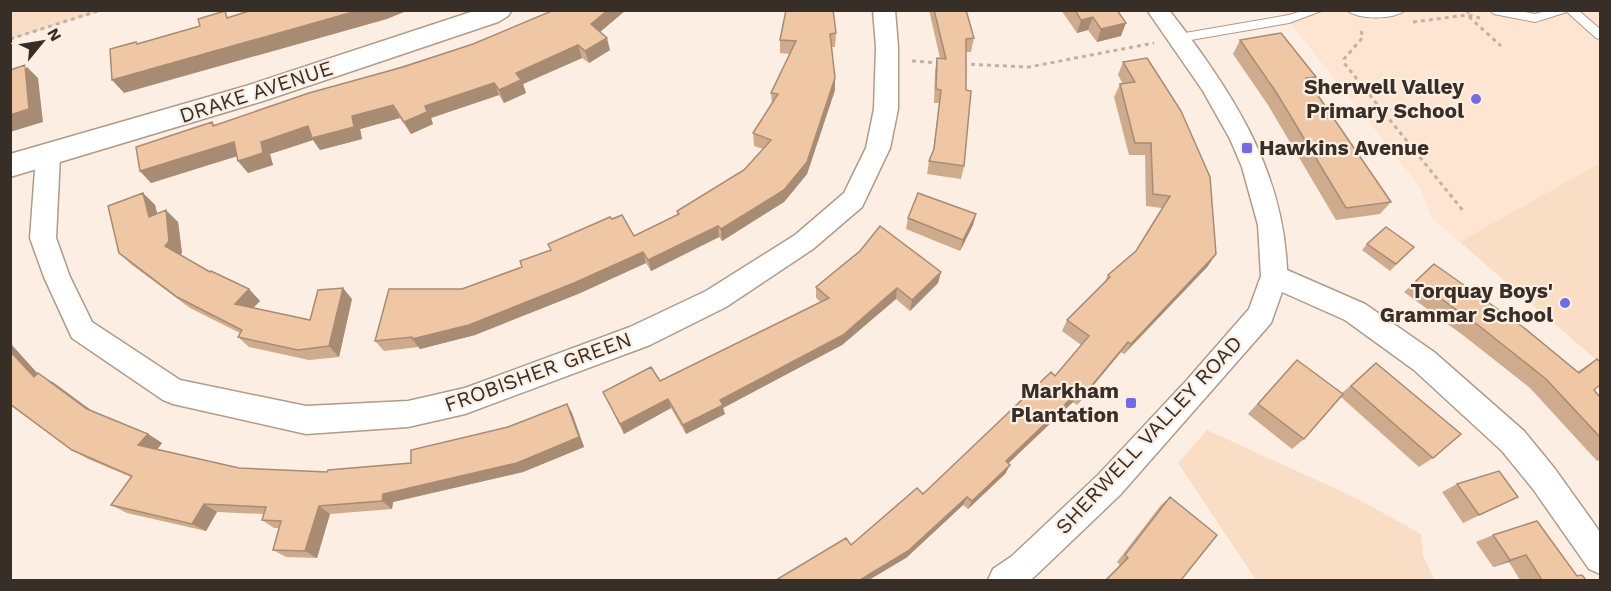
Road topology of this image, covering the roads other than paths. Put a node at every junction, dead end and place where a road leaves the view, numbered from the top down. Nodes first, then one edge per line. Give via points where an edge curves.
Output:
1 (499, 10) edge
2 (884, 10) edge
3 (1157, 10) edge
4 (1319, 10) edge
5 (1351, 10) edge
6 (1401, 10) edge
7 (1563, 10) edge
8 (1571, 10) edge
9 (1492, 16) edge
10 (1600, 35) edge
11 (1179, 38) junction
12 (48, 156) junction
13 (10, 166) edge
14 (1274, 276) junction
15 (1600, 558) edge
16 (1004, 580) edge

1 - 12 street, DRAKE AVENUE via 264,90
2 - 12 street, FROBISHER GREEN via 886,109 879,148 853,200 804,242 716,299 640,336 465,401 408,414 306,420 173,391 82,330 43,238
3 - 11 street
4 - 11 lane
5 - 6 lane
7 - 9 lane via 1535,18
8 - 10 lane
11 - 14 street via 1247,148 1272,226
12 - 13 street, DRAKE AVENUE
14 - 15 street via 1355,312 1424,361 1513,441
14 - 16 street, SHERWELL VALLEY ROAD via 1261,315 1196,390 1109,484 1023,567

